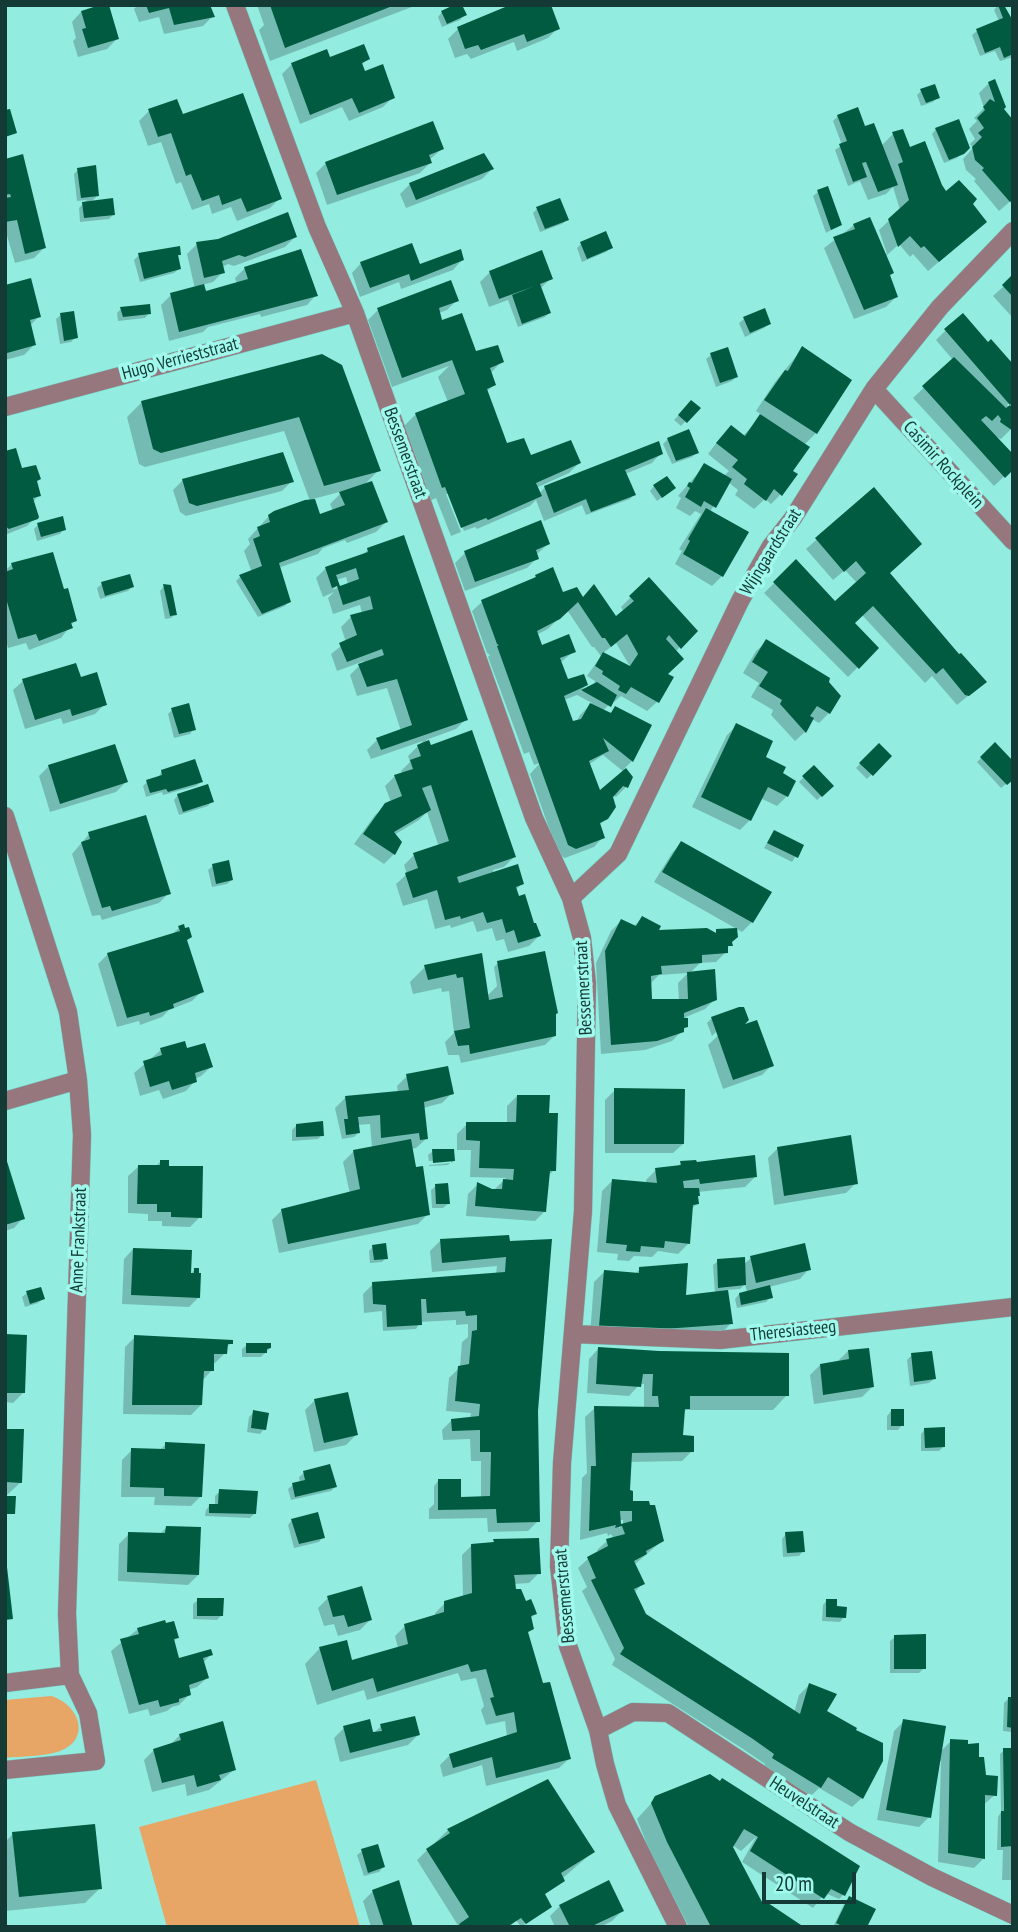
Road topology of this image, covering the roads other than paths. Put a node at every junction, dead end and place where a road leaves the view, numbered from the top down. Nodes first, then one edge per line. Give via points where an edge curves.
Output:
1 (235, 5) edge
2 (1013, 231) edge
3 (355, 313) junction
4 (874, 389) junction
5 (5, 407) edge
6 (1013, 541) edge
7 (5, 816) edge
8 (571, 898) junction
9 (78, 1080) junction
10 (5, 1101) edge
11 (1013, 1307) edge
12 (573, 1334) junction
13 (70, 1675) junction
14 (5, 1683) edge
15 (598, 1730) junction
16 (5, 1770) edge
17 (1013, 1915) edge
18 (678, 1927) edge

1 - 3 street, Bessemerstraat via 317,228
2 - 4 street, Wijngaardstraat via 940,307
3 - 5 street, Hugo Verrieststraat
3 - 8 street, Bessemerstraat via 534,818
4 - 6 street, Casimir Rockplein
4 - 8 street, Wijngaardstraat via 740,601 618,854
7 - 9 street, Anne Frankstraat via 68,1012
8 - 12 street, Bessemerstraat via 587,983 583,1211
9 - 10 street
9 - 13 street, Anne Frankstraat via 82,1135 67,1614
11 - 12 street, Theresiasteeg via 720,1340
12 - 15 street, Bessemerstraat via 559,1566 568,1646
13 - 14 street
13 - 16 street via 88,1713 96,1761
15 - 17 street, Heuvelstraat via 633,1712 668,1713 849,1832
15 - 18 street, Bessemerstraat via 617,1805

